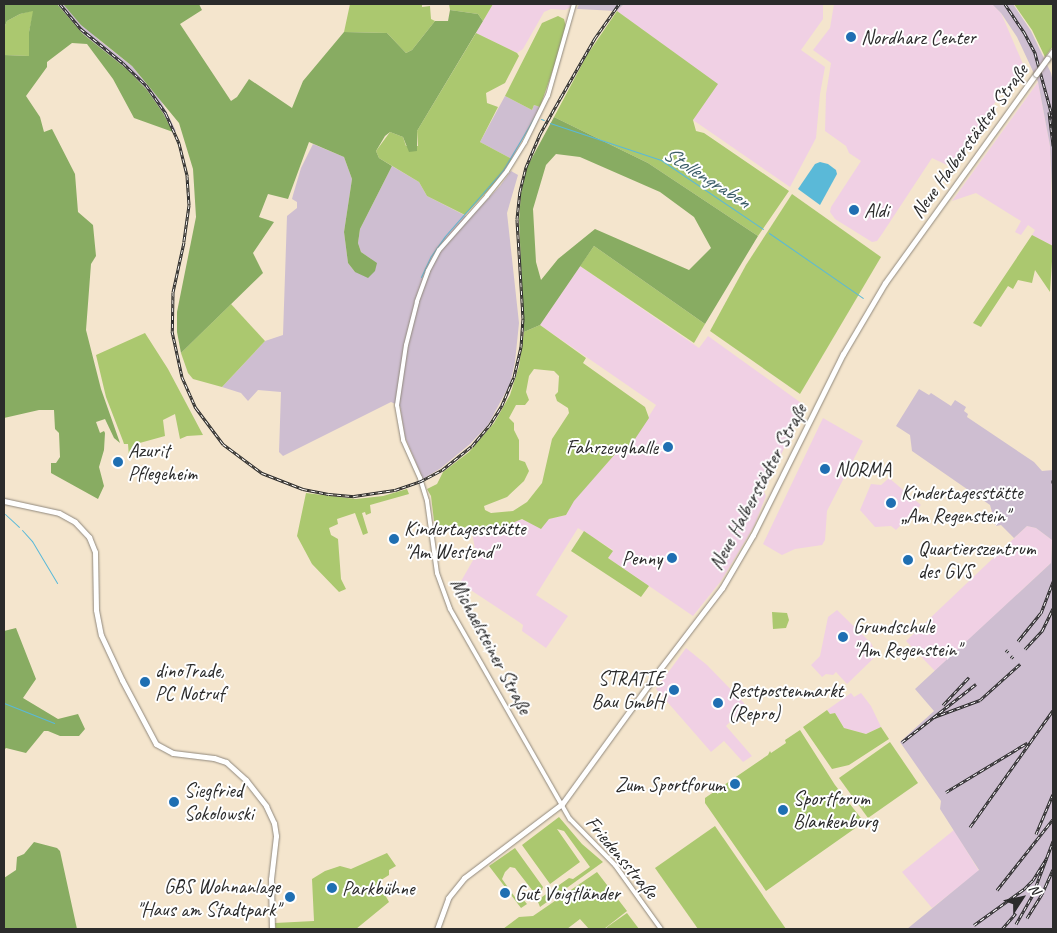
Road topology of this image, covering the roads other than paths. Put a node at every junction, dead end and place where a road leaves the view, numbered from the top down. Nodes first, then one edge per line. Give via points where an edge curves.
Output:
1 (574, 4) edge
2 (1053, 51) edge
3 (4, 501) edge
4 (562, 804) junction
5 (272, 929) edge
6 (437, 929) edge
7 (661, 929) edge

1 - 4 street, Michaelsteiner Straße via 548,95 525,142 507,171 439,250 428,271 406,345 397,398 403,440 427,501 437,573 444,596
2 - 4 main road, Neue Halberstädter Straße, bridge via 898,264 862,322 731,574
3 - 5 main road via 59,513 75,522 90,537 95,552 96,610 101,636 158,745 173,752 214,758 229,764 258,794 273,819 276,840
4 - 6 main road, Neue Halberstädter Straße via 464,878 448,898
4 - 7 street, Friedensstraße via 582,832 615,865

